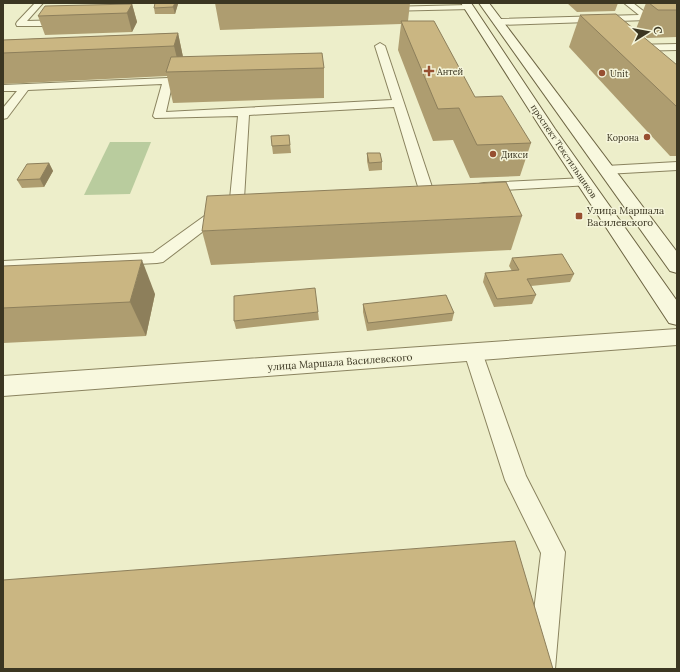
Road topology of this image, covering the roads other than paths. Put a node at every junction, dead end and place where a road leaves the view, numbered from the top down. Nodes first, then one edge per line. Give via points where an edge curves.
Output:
1 (39, 3) edge
2 (484, 3) edge
3 (628, 3) edge
4 (467, 5) edge
5 (377, 9) dead end
6 (595, 19) junction
7 (73, 22) edge
8 (498, 22) junction
9 (605, 29) edge
10 (380, 46) dead end
11 (677, 47) edge
12 (638, 58) edge
13 (3, 88) edge
14 (24, 88) junction
15 (398, 103) junction
16 (244, 112) junction
17 (3, 116) edge
18 (677, 166) edge
19 (606, 170) junction
20 (585, 182) junction
21 (472, 188) edge
22 (426, 190) junction
23 (441, 190) edge
24 (410, 191) edge
25 (237, 199) junction
26 (252, 199) edge
27 (3, 266) edge
28 (677, 266) edge
29 (677, 317) edge
30 (677, 337) edge
31 (473, 352) junction
32 (3, 386) edge
33 (541, 669) edge

1 - 7 lane via 20,24
2 - 8 main road
3 - 6 lane via 650,17
4 - 5 lane
4 - 20 main road, проспект Текстильщиков
6 - 8 lane
6 - 9 lane
8 - 19 main road
10 - 15 lane
11 - 12 lane via 624,46
13 - 14 lane
14 - 16 lane via 168,82 159,116
14 - 17 lane
15 - 16 lane
15 - 22 lane
16 - 25 lane
18 - 19 lane
19 - 28 main road
20 - 21 lane
20 - 29 main road, проспект Текстильщиков
22 - 23 lane
22 - 24 lane
25 - 26 lane
25 - 27 lane via 157,258
30 - 31 main road, улица Маршала Василевского
31 - 32 main road, улица Маршала Василевского
31 - 33 lane via 516,480 553,552

